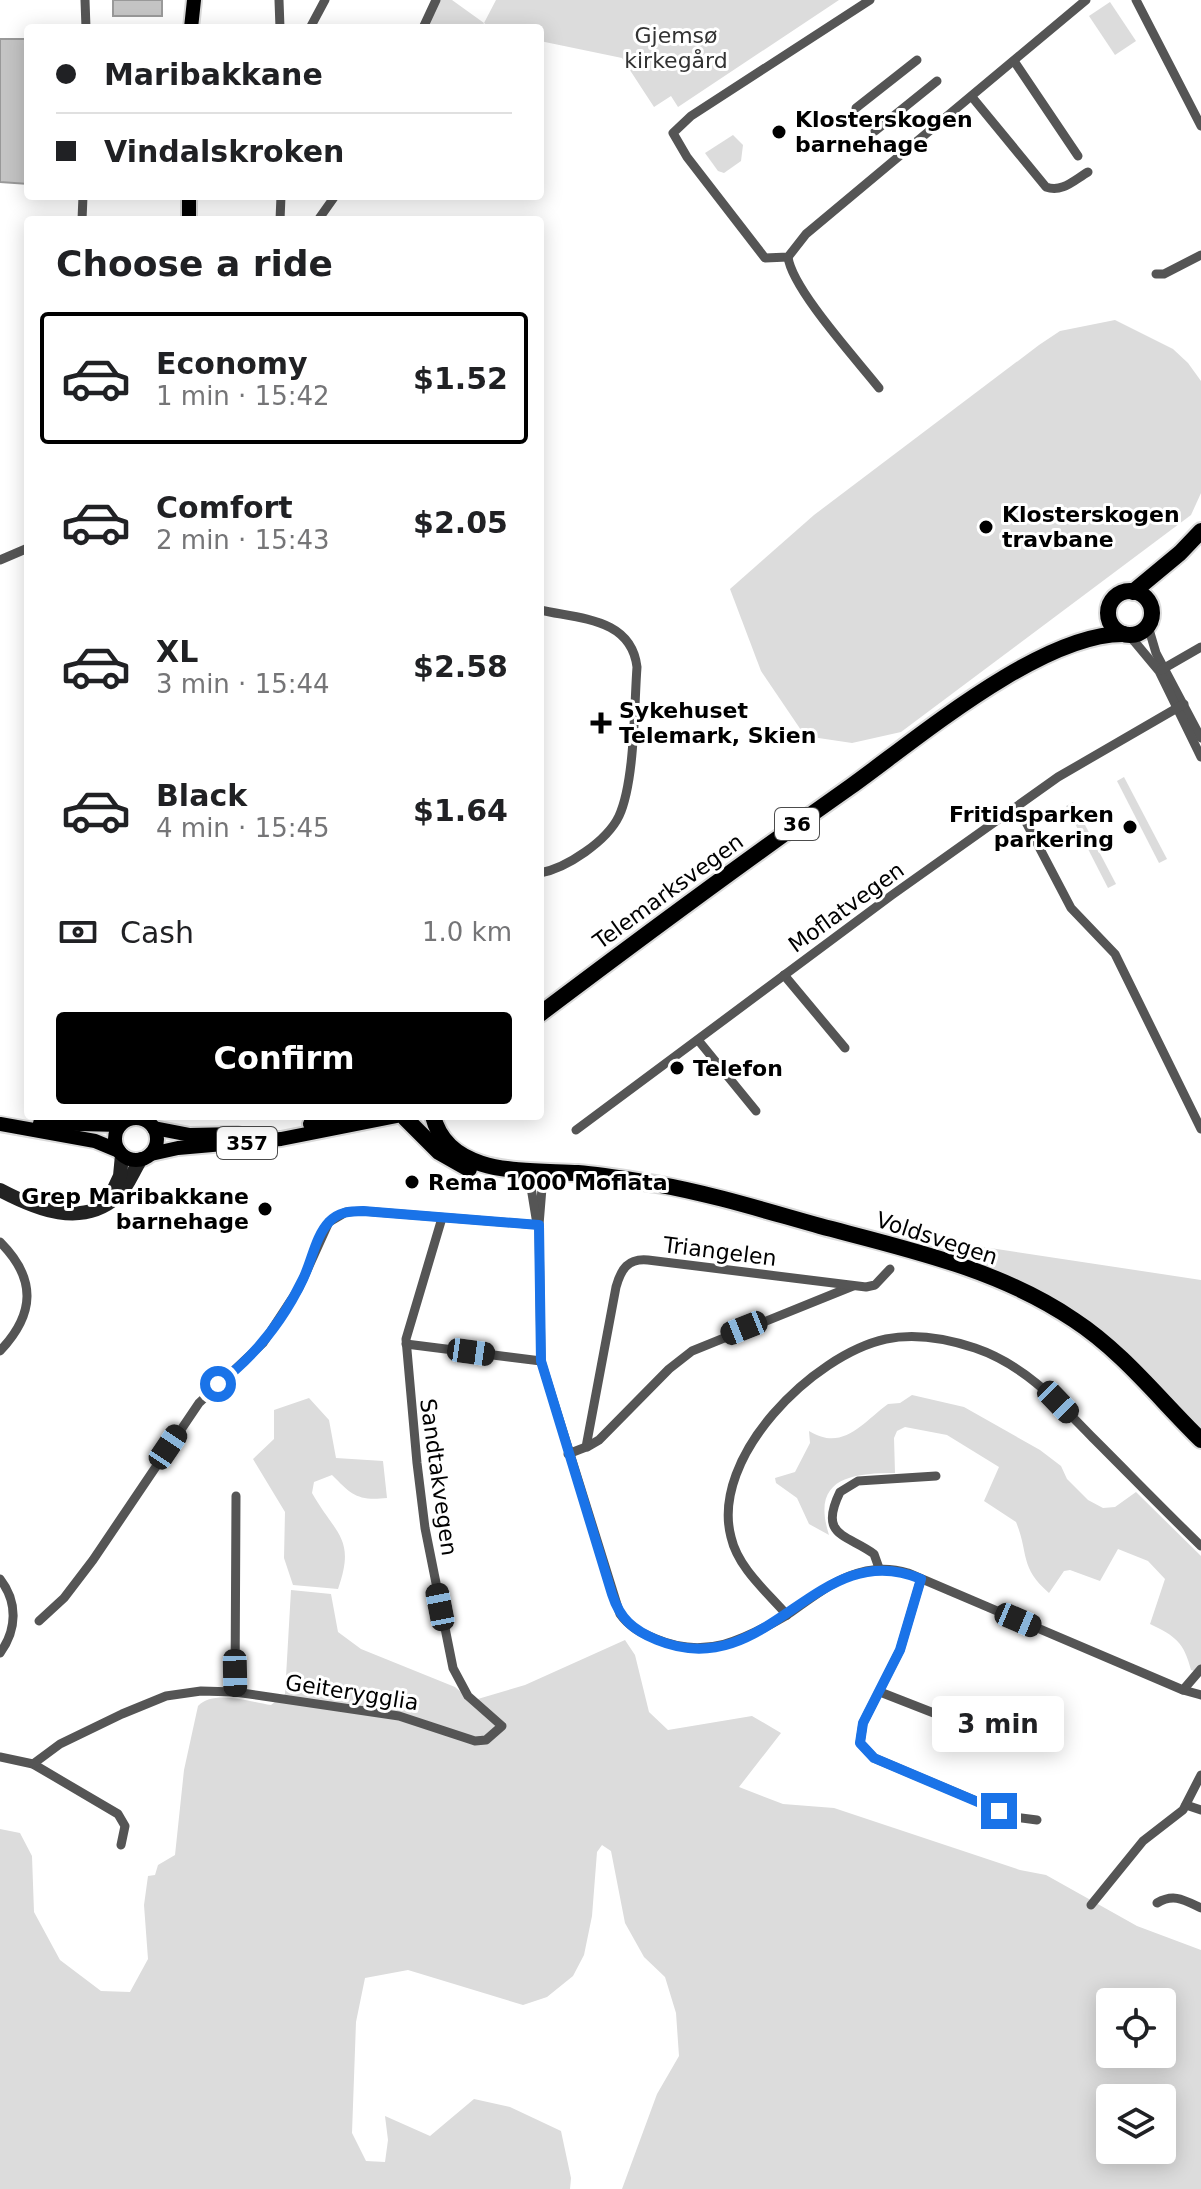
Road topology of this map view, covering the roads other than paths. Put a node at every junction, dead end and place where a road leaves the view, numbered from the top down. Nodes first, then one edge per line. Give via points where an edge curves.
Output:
1 (85, 0) edge
2 (187, 0) edge
3 (194, 0) edge
4 (279, 0) edge
5 (325, 0) edge
6 (436, 0) edge
7 (870, 0) edge
8 (1086, 0) edge
9 (1136, 0) edge
10 (86, 24) edge
11 (190, 24) edge
12 (191, 24) edge
13 (280, 24) edge
14 (312, 24) edge
15 (425, 24) edge
16 (917, 60) dead end
17 (1014, 61) junction
18 (937, 81) dead end
19 (972, 97) junction
20 (856, 108) dead end
21 (1201, 126) edge
22 (875, 131) dead end
23 (1078, 156) dead end
24 (1088, 172) dead end
25 (1201, 255) edge
26 (788, 257) junction
27 (1156, 274) dead end
28 (879, 388) dead end
29 (1201, 531) edge
30 (24, 550) edge
31 (1180, 553) junction
32 (0, 560) edge
33 (1133, 592) junction
34 (1151, 607) junction
35 (544, 611) edge
36 (1109, 613) junction
37 (1148, 626) junction
38 (1126, 634) junction
39 (1063, 647) junction
40 (1201, 647) edge
41 (1162, 669) junction
42 (1180, 706) junction
43 (1201, 738) edge
44 (1201, 757) edge
45 (1018, 807) junction
46 (544, 871) edge
47 (784, 975) junction
48 (544, 1011) edge
49 (698, 1040) junction
50 (845, 1048) dead end
51 (756, 1111) dead end
52 (125, 1120) edge
53 (324, 1120) edge
54 (385, 1120) edge
55 (404, 1120) edge
56 (434, 1120) edge
57 (0, 1123) edge
58 (151, 1123) edge
59 (1201, 1129) edge
60 (576, 1130) dead end
61 (120, 1153) junction
62 (146, 1156) junction
63 (535, 1178) junction
64 (0, 1190) edge
65 (98, 1207) junction
66 (442, 1218) junction
67 (539, 1225) junction
68 (0, 1242) edge
69 (890, 1269) dead end
70 (853, 1286) junction
71 (406, 1344) junction
72 (0, 1351) edge
73 (541, 1361) junction
74 (1201, 1440) edge
75 (586, 1447) junction
76 (568, 1454) junction
77 (936, 1476) dead end
78 (236, 1496) dead end
79 (1201, 1546) edge
80 (879, 1568) junction
81 (0, 1579) edge
82 (921, 1579) junction
83 (787, 1615) junction
84 (39, 1621) dead end
85 (0, 1653) edge
86 (1201, 1669) edge
87 (1183, 1690) junction
88 (235, 1692) junction
89 (880, 1692) junction
90 (1201, 1695) edge
91 (502, 1726) joint
92 (967, 1726) dead end
93 (0, 1757) edge
94 (33, 1764) junction
95 (1201, 1775) edge
96 (1186, 1805) junction
97 (1201, 1810) edge
98 (1037, 1820) dead end
99 (121, 1845) dead end
100 (1157, 1903) dead end
101 (1091, 1905) dead end
102 (1201, 1908) edge

1 - 10 street
2 - 11 main road
3 - 12 main road
4 - 13 street
5 - 14 street
6 - 15 street
7 - 26 street via 691,116 673,133 760,254 767,259
8 - 17 street
9 - 21 street
16 - 20 street
17 - 19 street
17 - 23 street
18 - 22 street
19 - 24 street via 1046,187 1063,188
19 - 26 street via 806,234
25 - 27 street
26 - 28 street via 807,295
29 - 31 highway, Telemarksvegen / 36
30 - 32 street
31 - 33 highway, Telemarksvegen / 36
31 - 34 highway, Telemarksvegen / 36
33 - 34 highway
33 - 36 highway, Telemarksvegen / 36 via 1118,595
34 - 37 highway, Telemarksvegen / 36
35 - 46 street via 624,634 635,650 637,667 627,787 618,818 574,858
36 - 38 highway via 1111,624
36 - 39 highway, Telemarksvegen / 36
37 - 38 highway, Telemarksvegen / 36
37 - 41 street
38 - 39 highway, Telemarksvegen / 36
38 - 41 street
39 - 48 highway, Telemarksvegen / 36 via 928,731
40 - 41 street
41 - 42 street
42 - 43 street
42 - 44 street
42 - 45 street, Moflatvegen via 1058,777
45 - 47 street, Moflatvegen
45 - 59 street via 1071,908 1115,954
47 - 49 street, Moflatvegen
47 - 50 street
49 - 51 street
49 - 60 street, Moflatvegen
52 - 57 main road, 357
52 - 61 main road via 115,1138
53 - 58 main road, 357 via 256,1133 190,1135
54 - 62 main road, 357
55 - 63 highway, Voldsvegen via 455,1163 488,1175
56 - 63 highway, Voldsvegen via 439,1134 469,1159
57 - 61 main road, 357 via 95,1141
58 - 62 main road via 156,1143
61 - 62 main road, 357
61 - 65 street via 116,1187
62 - 65 street via 122,1191
63 - 67 street via 532,1207
63 - 74 highway, Voldsvegen via 595,1175 689,1191 950,1263 1018,1289 1101,1340
64 - 65 street via 59,1213
66 - 67 street
66 - 71 street, Sandtakvegen
66 - 84 street via 354,1211 329,1222 299,1288 263,1343 199,1403 93,1560
67 - 73 street
68 - 72 street via 21,1267 28,1294 23,1320
69 - 70 street, Triangelen via 875,1285
70 - 75 street, Triangelen via 703,1345 669,1369 610,1430
70 - 75 street, Triangelen via 641,1259 630,1263 616,1287
71 - 73 street
71 - 91 street, Sandtakvegen via 425,1528 449,1655 468,1696
73 - 76 street
75 - 76 street, Triangelen
76 - 83 street via 616,1606 636,1630 674,1646 719,1648
77 - 80 street via 858,1481 840,1492 833,1518 836,1531 874,1554
78 - 88 street
79 - 83 street via 1021,1370 958,1343 889,1338 839,1358 799,1387 768,1421 736,1477 728,1523 734,1549
80 - 82 street
80 - 83 street via 837,1581
81 - 85 street via 14,1618
82 - 87 street
82 - 89 street via 900,1650
86 - 87 street
87 - 90 street
88 - 91 street, Geiterygglia via 410,1718 475,1741 486,1740
88 - 94 street, Geiterygglia via 166,1696 60,1744
89 - 92 street
89 - 98 street via 859,1733 869,1755 999,1811
93 - 94 street
94 - 99 street via 121,1817
95 - 96 street
96 - 97 street
96 - 101 street via 1143,1841
100 - 102 street via 1171,1896

